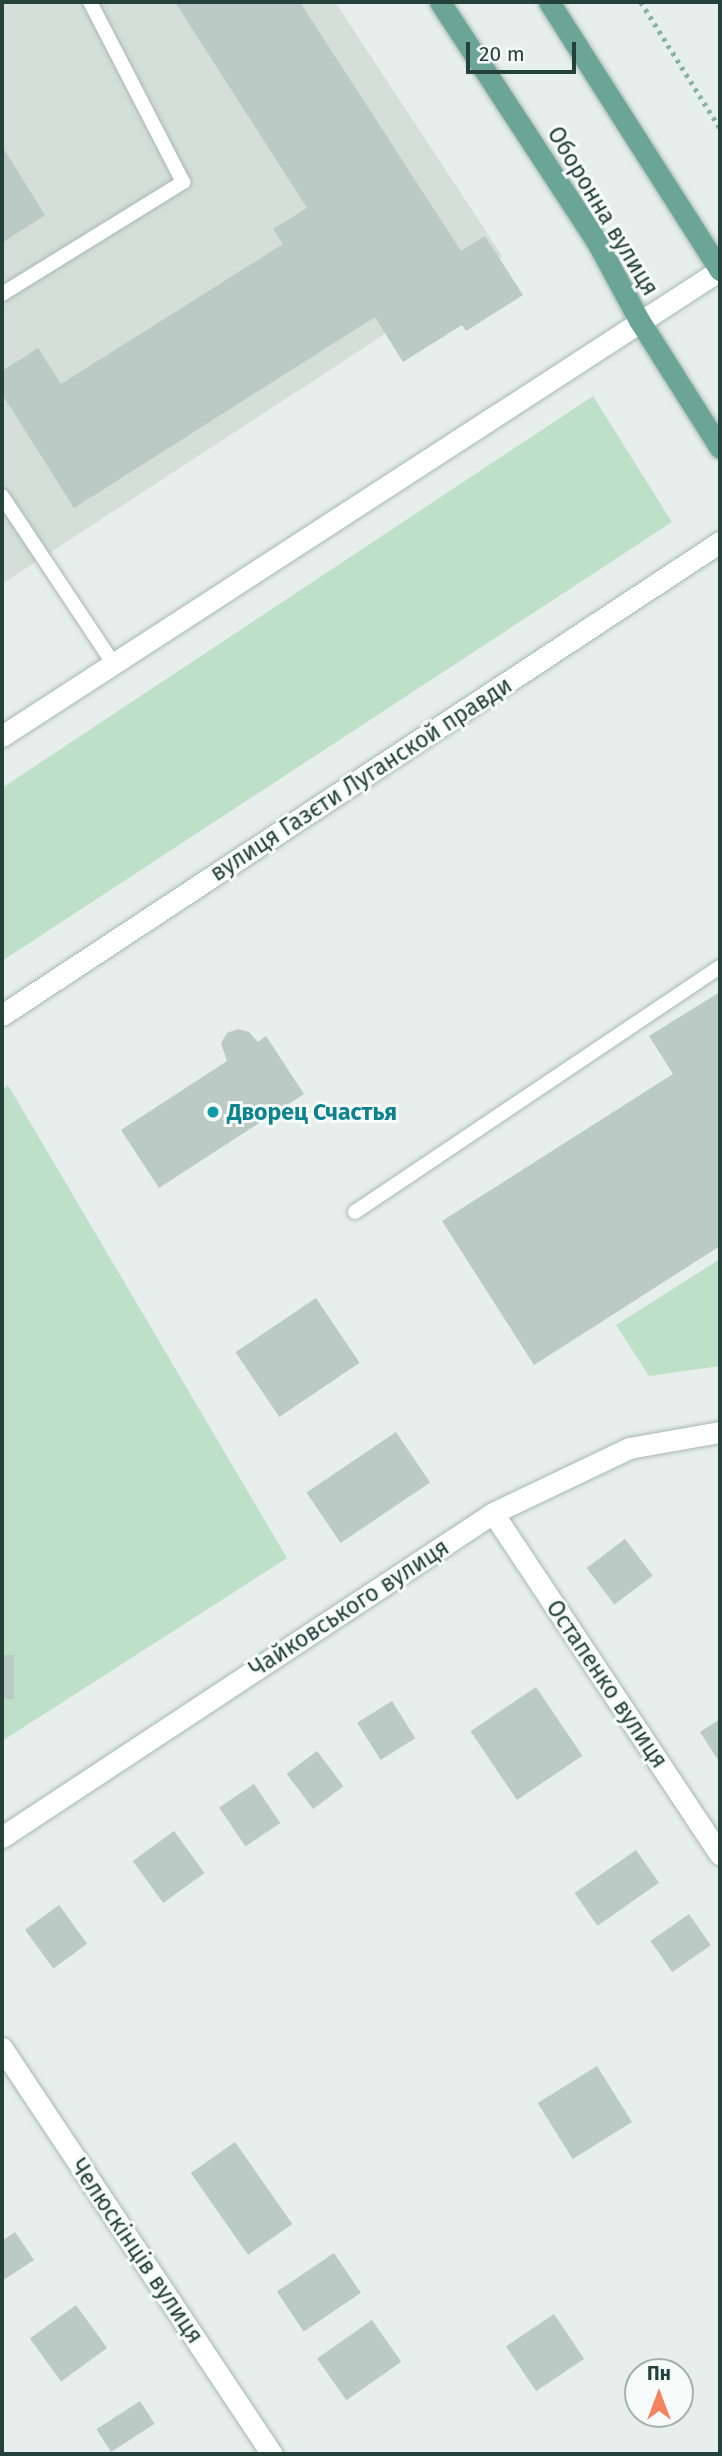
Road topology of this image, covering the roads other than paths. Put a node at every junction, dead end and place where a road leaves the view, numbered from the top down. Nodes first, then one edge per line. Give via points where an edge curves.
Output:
1 (90, 2) edge
2 (440, 2) edge
3 (549, 2) edge
4 (720, 270) edge
5 (2, 294) edge
6 (639, 320) junction
7 (720, 448) edge
8 (2, 496) edge
9 (720, 542) edge
10 (113, 663) junction
11 (2, 736) edge
12 (720, 967) edge
13 (2, 1015) edge
14 (355, 1212) dead end
15 (720, 1433) edge
16 (493, 1513) junction
17 (2, 1837) edge
18 (720, 1855) edge
19 (2, 2048) edge
20 (272, 2454) edge

1 - 5 lane via 183,182
2 - 6 main road, Оборонна вулиця via 597,242
3 - 4 main road
4 - 6 street
6 - 7 main road, Оборонна вулиця
6 - 10 street
8 - 10 lane
9 - 13 street, вулиця Газєти Луганской правди
10 - 11 street
12 - 14 lane
15 - 16 street, Чайковського вулиця via 629,1448
16 - 17 street, Чайковського вулиця
16 - 18 street, Остапенко вулиця
19 - 20 street, Челюскінців вулиця

